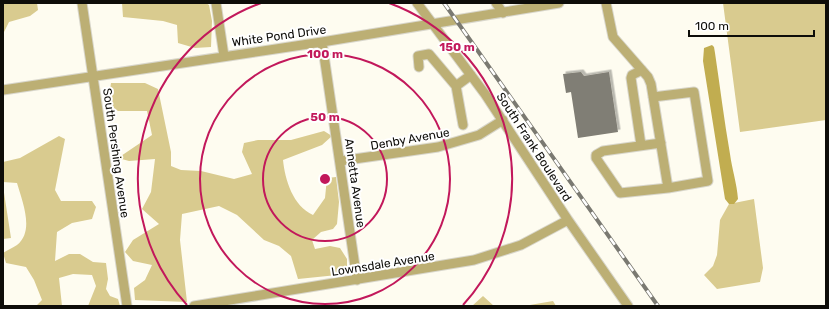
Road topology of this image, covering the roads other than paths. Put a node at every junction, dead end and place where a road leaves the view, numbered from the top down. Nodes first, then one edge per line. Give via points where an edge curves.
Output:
1 (82, 3) edge
2 (216, 3) edge
3 (417, 3) edge
4 (496, 3) edge
5 (559, 3) edge
6 (606, 3) edge
7 (503, 12) junction
8 (432, 24) junction
9 (322, 42) junction
10 (224, 56) junction
11 (419, 67) dead end
12 (642, 70) junction
13 (471, 75) junction
14 (93, 77) junction
15 (456, 86) junction
16 (3, 90) edge
17 (653, 97) junction
18 (503, 120) junction
19 (463, 125) dead end
20 (661, 143) junction
21 (641, 146) junction
22 (340, 161) junction
23 (668, 188) junction
24 (568, 220) junction
25 (357, 280) junction
26 (127, 306) edge
27 (194, 306) edge
28 (628, 306) edge

1 - 14 street, South Pershing Avenue
2 - 10 street
3 - 8 street, South Frank Boulevard
4 - 7 street
5 - 7 street, White Pond Drive
6 - 12 street via 613,37
7 - 8 street, White Pond Drive
8 - 9 street, White Pond Drive
8 - 13 street, South Frank Boulevard
9 - 10 street, White Pond Drive
9 - 22 street, Annetta Avenue
10 - 14 street, White Pond Drive
11 - 15 street via 418,56 429,54
12 - 17 street via 648,77
12 - 21 street via 631,78
13 - 15 street
13 - 18 street, South Frank Boulevard
14 - 16 street, White Pond Drive
14 - 26 street, South Pershing Avenue
15 - 19 street
17 - 20 street
17 - 23 street via 694,92 708,181
18 - 22 street, Denby Avenue via 479,135 438,148
18 - 24 street, South Frank Boulevard
20 - 21 street
20 - 23 street
21 - 23 street via 603,151 596,155 596,158 620,193
22 - 25 street, Annetta Avenue
24 - 25 street, Lownsdale Avenue via 521,245 499,253 433,268
24 - 28 street, South Frank Boulevard
25 - 27 street, Lownsdale Avenue

